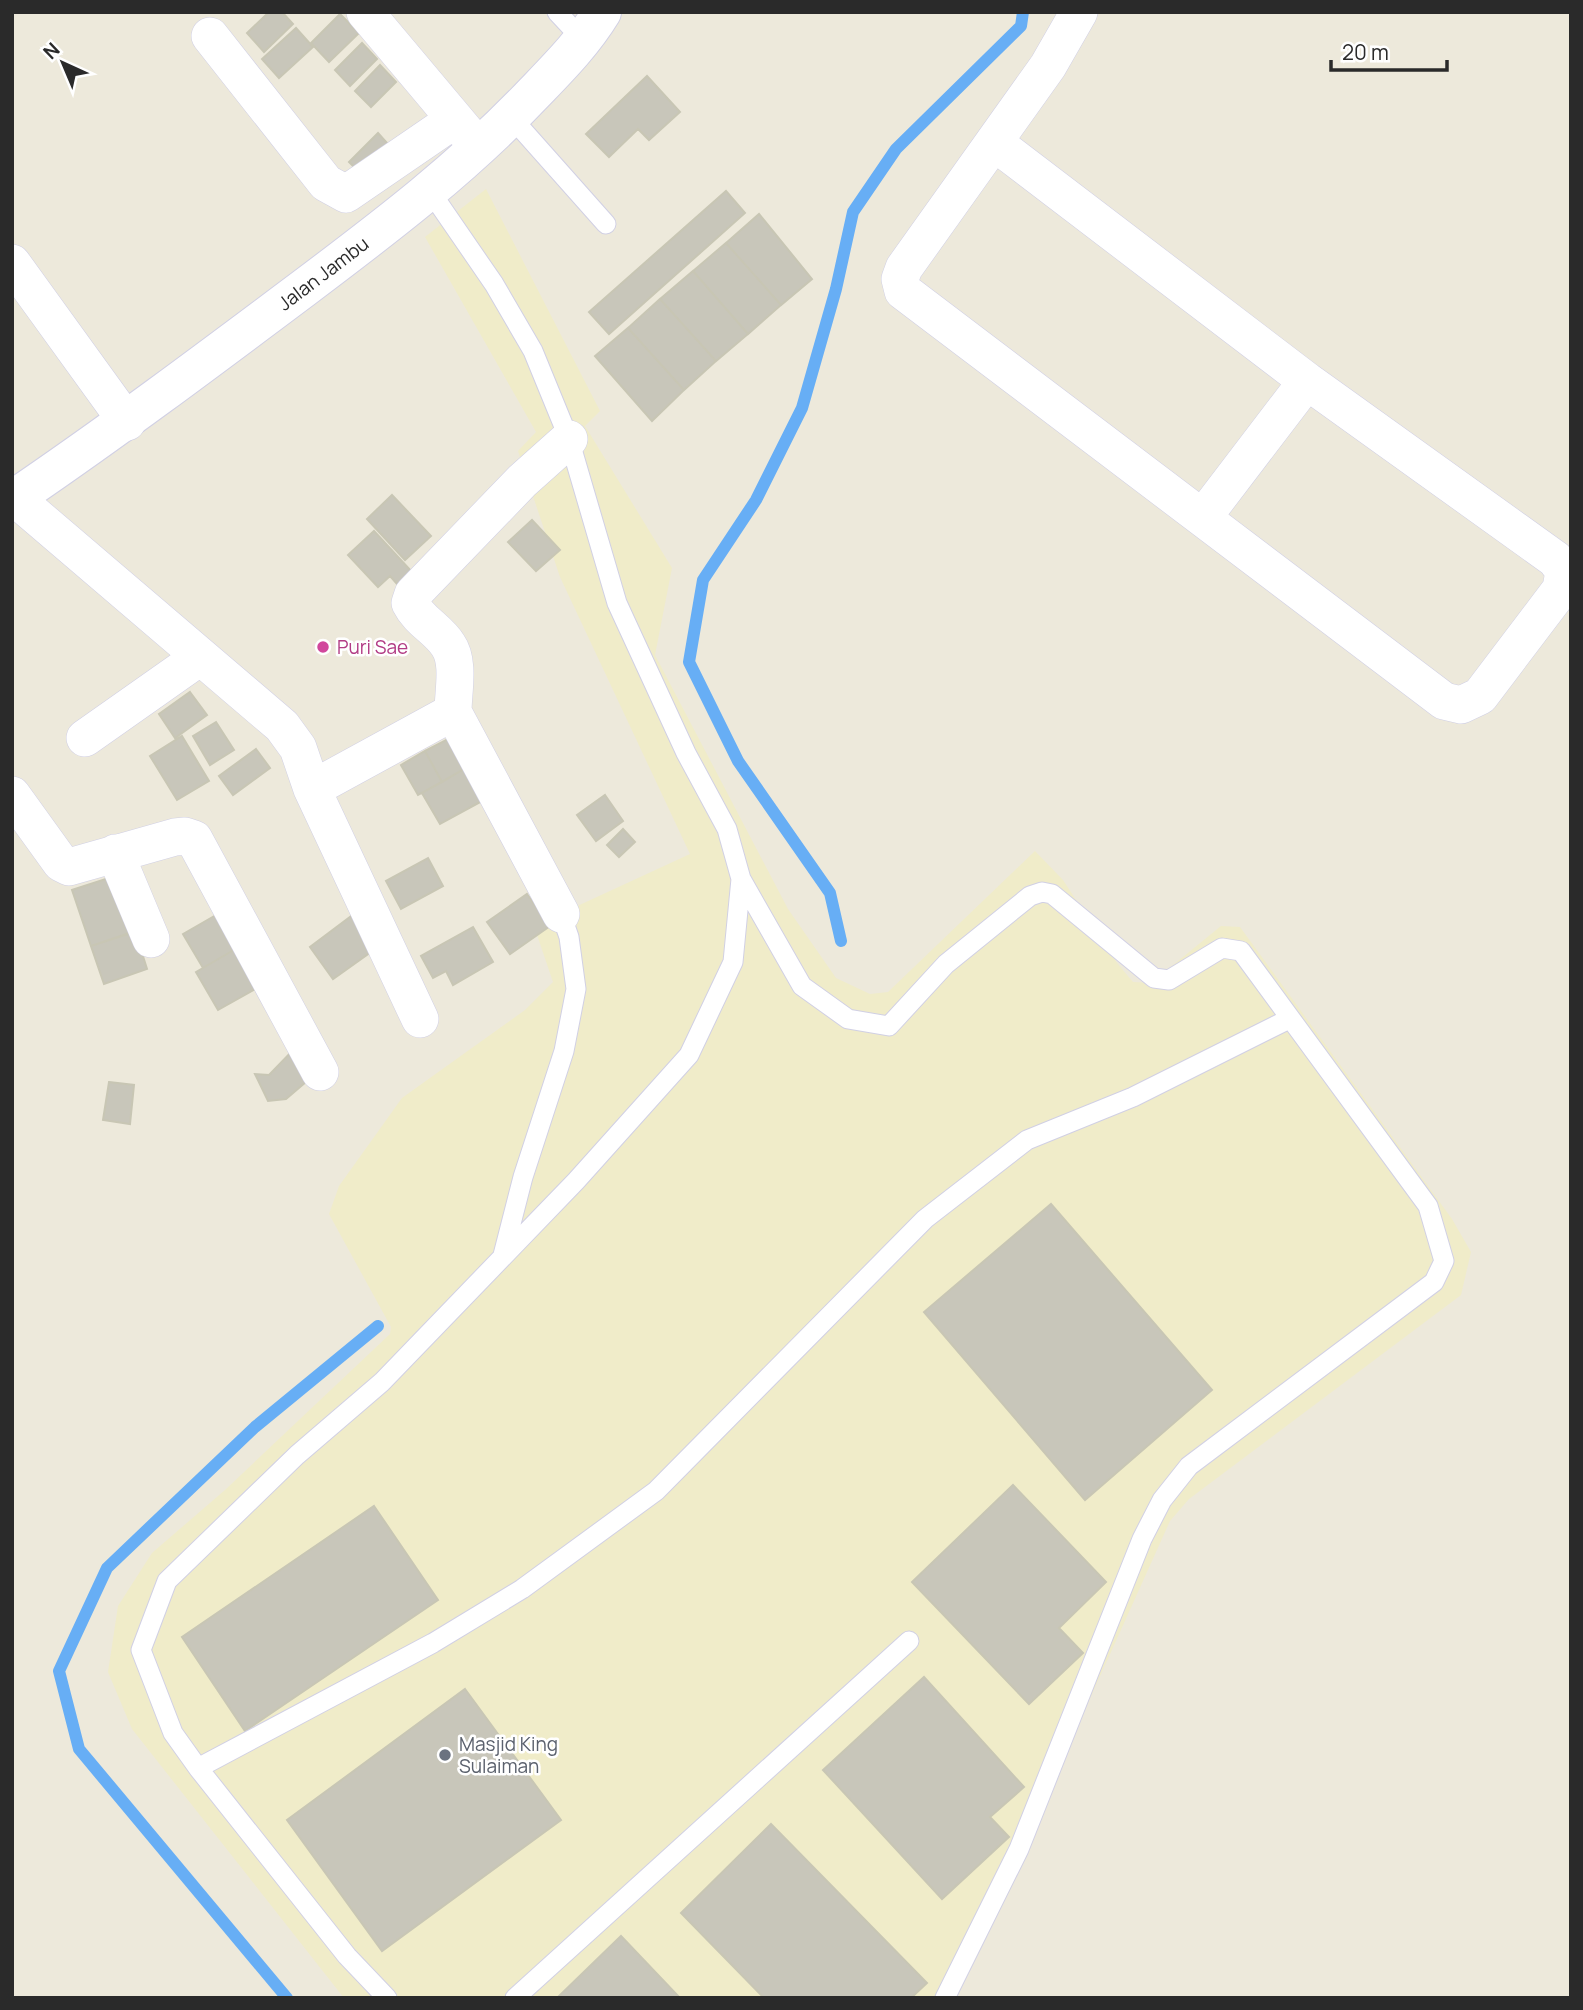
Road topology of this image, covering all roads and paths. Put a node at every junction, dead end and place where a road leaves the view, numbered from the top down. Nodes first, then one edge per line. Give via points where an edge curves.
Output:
1 (365, 12) edge
2 (557, 12) edge
3 (1079, 12) edge
4 (593, 26) edge
5 (210, 36) dead end
6 (511, 117) junction
7 (454, 120) junction
8 (995, 143) junction
9 (479, 149) junction
10 (430, 191) junction
11 (606, 224) dead end
12 (12, 262) edge
13 (1307, 381) junction
14 (127, 422) junction
15 (569, 439) junction
16 (14, 499) edge
17 (1204, 516) junction
18 (200, 657) junction
19 (453, 712) junction
20 (85, 738) dead end
21 (312, 789) junction
22 (12, 795) edge
23 (114, 853) junction
24 (741, 879) junction
25 (561, 914) joint
26 (151, 939) dead end
27 (420, 1019) dead end
28 (1289, 1019) junction
29 (320, 1072) dead end
30 (502, 1258) junction
31 (909, 1641) dead end
32 (198, 1768) junction
33 (387, 1998) edge
34 (515, 1998) edge
35 (945, 1998) edge

1 - 7 street
2 - 4 lane
3 - 8 street
4 - 6 street, Jalan Jambu
5 - 7 street via 326,183 346,194
6 - 9 street, Jalan Jambu
6 - 11 lane
7 - 9 street
8 - 13 street
8 - 17 street via 904,268 900,279 903,291
9 - 10 street, Jalan Jambu
10 - 14 street, Jalan Jambu
10 - 15 lane via 533,351
12 - 14 street
13 - 17 street
13 - 17 street via 1555,559 1564,570 1562,589 1480,696 1461,705 1444,701
14 - 16 street, Jalan Jambu
15 - 19 street via 504,500 410,603 448,645 454,660
15 - 24 lane via 617,603 686,753 727,829
16 - 18 street
18 - 20 street
18 - 21 street via 282,726 298,748
19 - 21 street
19 - 25 street
21 - 27 street
22 - 23 street via 61,863 69,867
23 - 26 street
23 - 29 street via 175,837 194,839
24 - 28 lane via 802,986 848,1019 889,1026 946,964 1030,896 1042,892 1052,894 1154,978 1168,980 1222,948 1241,951
24 - 30 lane via 733,962 689,1055
25 - 30 lane via 576,989 564,1051
28 - 32 lane via 1133,1097 1027,1140 925,1219 656,1491 522,1589 433,1643
28 - 35 lane via 1428,1206 1444,1261 1434,1283 1189,1466 1162,1500 1142,1539 1019,1849
30 - 32 lane via 383,1382 297,1455 167,1581 141,1650 173,1733
31 - 34 lane
32 - 33 lane via 347,1956

